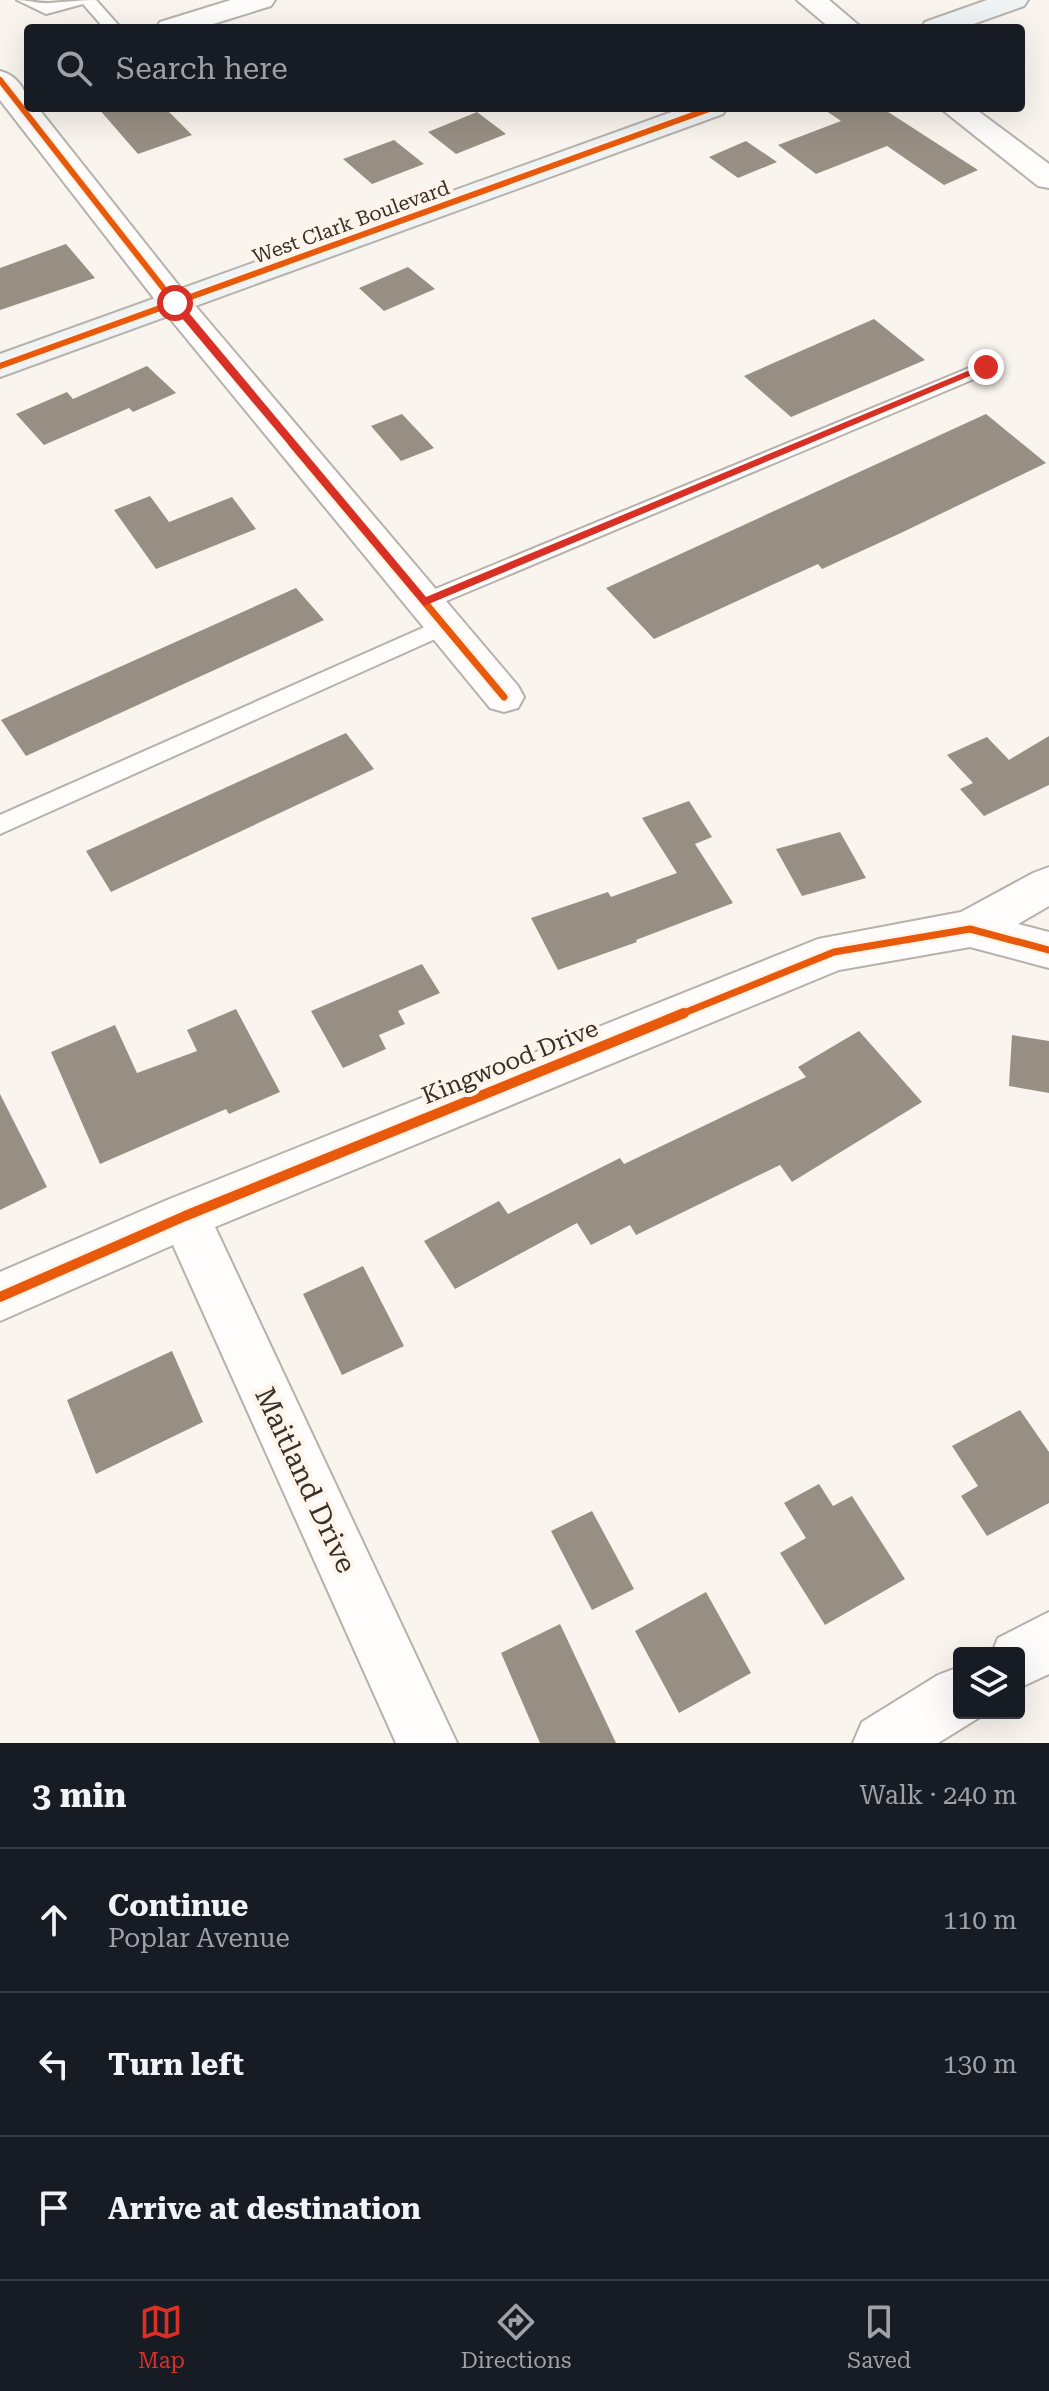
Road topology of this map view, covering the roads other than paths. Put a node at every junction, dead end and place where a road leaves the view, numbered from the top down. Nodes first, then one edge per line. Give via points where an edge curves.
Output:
1 (25, 0) edge
2 (81, 0) edge
3 (88, 0) edge
4 (261, 0) edge
5 (811, 0) edge
6 (1014, 0) edge
7 (109, 24) edge
8 (183, 24) edge
9 (843, 24) edge
10 (946, 24) edge
11 (0, 69) edge
12 (24, 72) edge
13 (0, 80) edge
14 (24, 111) edge
15 (25, 112) edge
16 (701, 112) edge
17 (960, 112) edge
18 (1049, 179) edge
19 (175, 303) junction
20 (0, 366) edge
21 (986, 367) dead end
22 (434, 614) junction
23 (504, 697) dead end
24 (0, 825) edge
25 (1049, 885) edge
26 (970, 929) junction
27 (1049, 950) edge
28 (185, 1216) junction
29 (0, 1297) edge
30 (1049, 1641) edge
31 (1025, 1655) edge
32 (953, 1700) edge
33 (427, 1743) edge
34 (883, 1743) edge

1 - 2 lane via 46,9
3 - 7 lane
4 - 8 street
5 - 9 street
6 - 10 street
11 - 12 street
13 - 14 street
15 - 19 street
16 - 19 street, West Clark Boulevard
17 - 18 street
19 - 20 street, West Clark Boulevard
19 - 22 street
21 - 22 lane
22 - 23 street
22 - 24 lane
25 - 26 street
26 - 27 street, Kingwood Drive
26 - 28 street, Kingwood Drive via 834,952
28 - 29 street, Kingwood Drive
28 - 33 street, Maitland Drive
30 - 31 street
32 - 34 street

